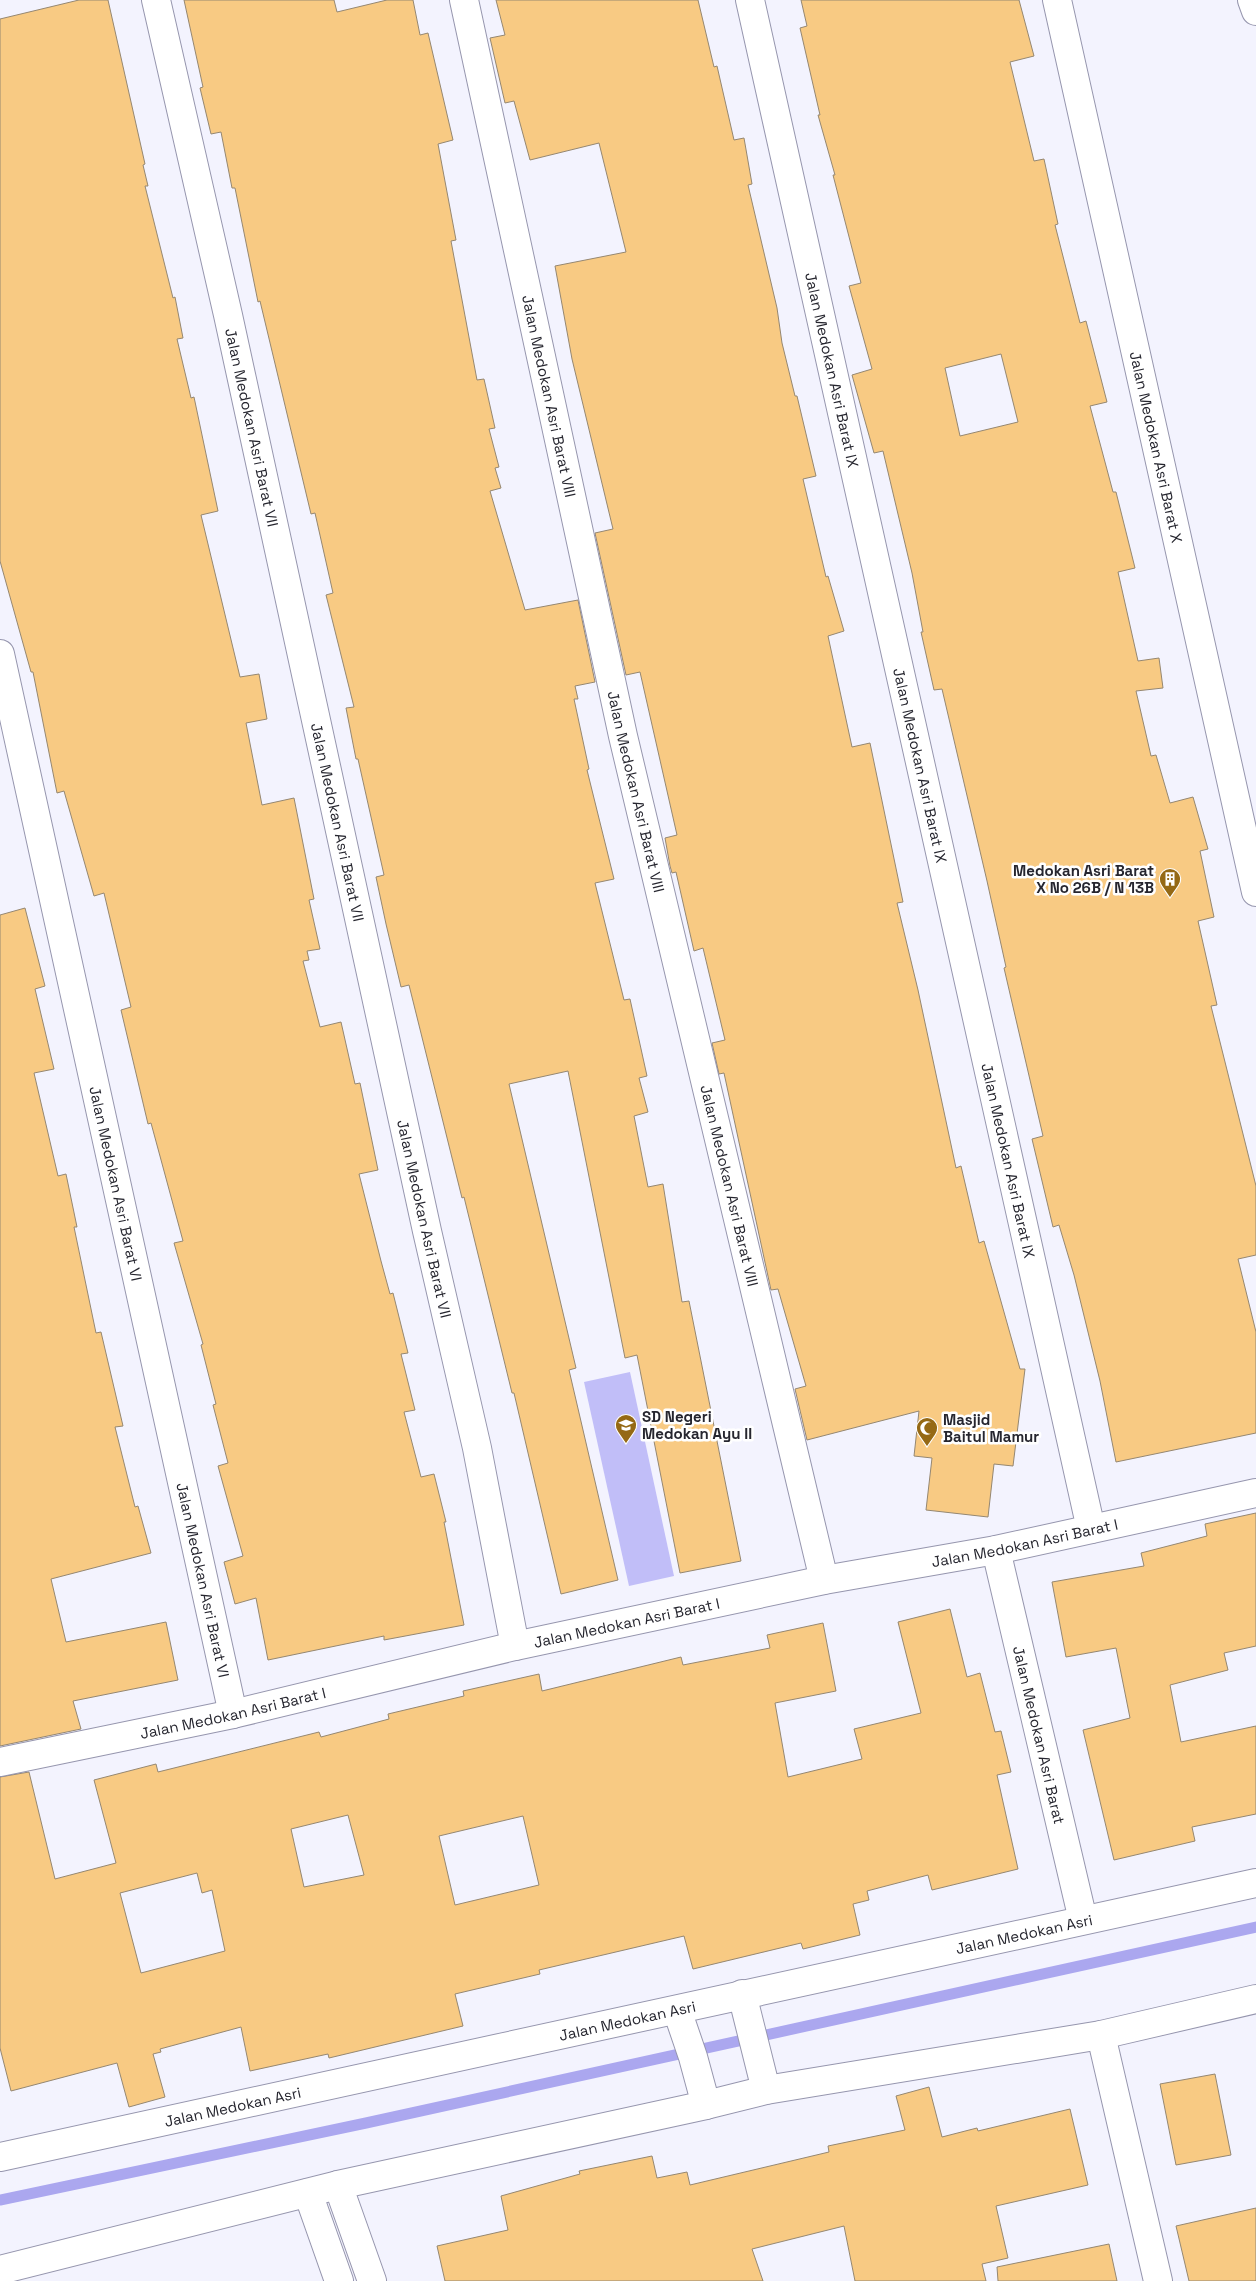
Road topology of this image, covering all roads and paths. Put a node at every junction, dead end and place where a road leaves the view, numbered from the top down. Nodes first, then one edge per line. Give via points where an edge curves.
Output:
1 (156, 0) edge
2 (464, 0) edge
3 (750, 0) edge
4 (1057, 0) edge
5 (1252, 0) edge
6 (1256, 12) edge
7 (0, 654) edge
8 (1256, 892) edge
9 (1256, 1493) edge
10 (1091, 1529) junction
11 (996, 1550) junction
12 (824, 1580) junction
13 (515, 1646) junction
14 (233, 1714) junction
15 (0, 1762) edge
16 (1256, 1883) edge
17 (1083, 1920) junction
18 (1256, 1999) edge
19 (744, 2002) junction
20 (680, 2018) junction
21 (1101, 2034) junction
22 (766, 2090) junction
23 (703, 2094) junction
24 (0, 2157) edge
25 (338, 2185) junction
26 (308, 2193) junction
27 (0, 2270) edge
28 (339, 2281) edge
29 (372, 2281) edge
30 (1158, 2281) edge

1 - 13 street, Jalan Medokan Asri Barat VII via 477,1448
2 - 12 street, Jalan Medokan Asri Barat VIII via 623,736
3 - 10 street, Jalan Medokan Asri Barat IX
4 - 8 street, Jalan Medokan Asri Barat X
5 - 6 street
7 - 14 street, Jalan Medokan Asri Barat VI
9 - 10 street, Jalan Medokan Asri Barat I
10 - 11 street, Jalan Medokan Asri Barat I
11 - 12 street, Jalan Medokan Asri Barat I
11 - 17 street, Jalan Medokan Asri Barat
12 - 13 street, Jalan Medokan Asri Barat I
13 - 14 street, Jalan Medokan Asri Barat I
14 - 15 street, Jalan Medokan Asri Barat I
16 - 17 street, Jalan Medokan Asri
17 - 19 street, Jalan Medokan Asri
18 - 21 street
19 - 20 street, Jalan Medokan Asri
19 - 22 street
20 - 23 street
20 - 24 street, Jalan Medokan Asri
21 - 22 street
21 - 30 street
22 - 23 street
23 - 25 street
25 - 26 street
25 - 29 street
26 - 27 street
26 - 28 street

